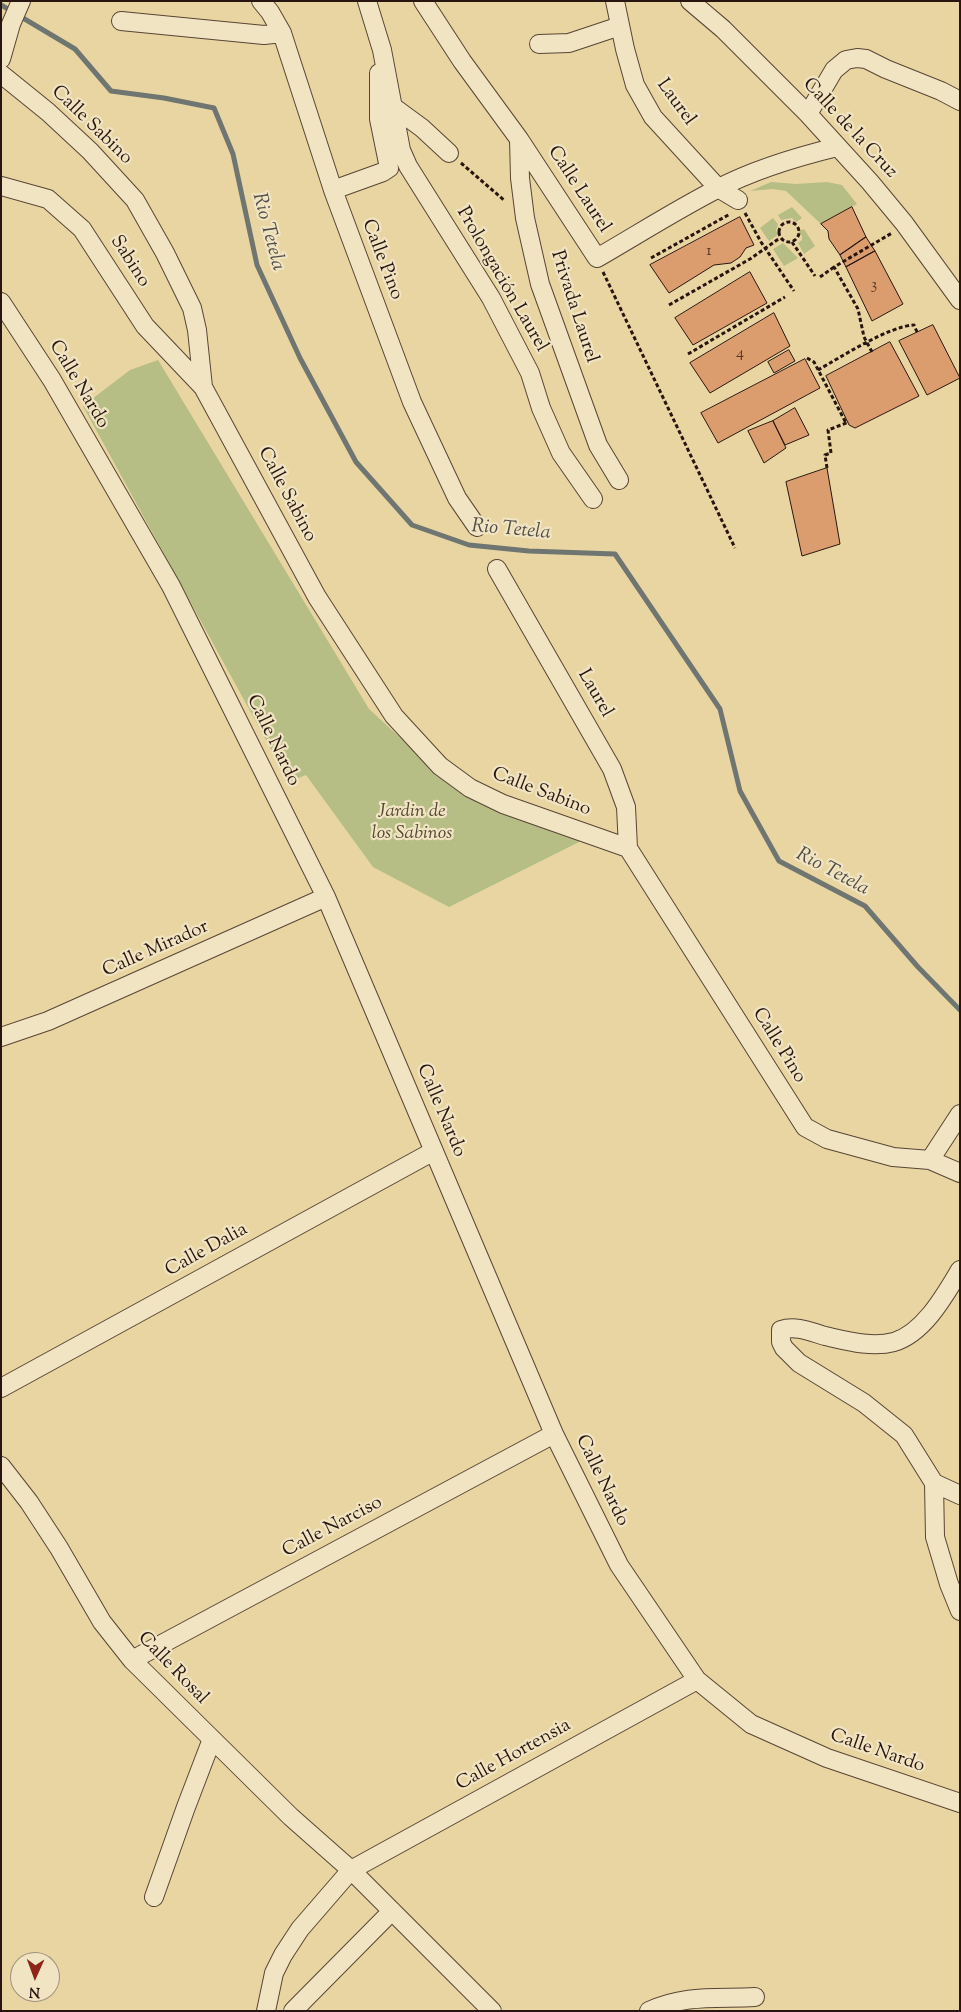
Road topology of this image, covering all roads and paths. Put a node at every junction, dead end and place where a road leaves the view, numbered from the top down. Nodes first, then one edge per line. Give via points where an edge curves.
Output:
1 (21, 1) edge
2 (261, 1) edge
3 (368, 1) edge
4 (423, 1) edge
5 (615, 1) edge
6 (690, 1) edge
7 (122, 21) dead end
8 (620, 26) junction
9 (282, 34) junction
10 (539, 44) dead end
11 (382, 50) junction
12 (1, 58) edge
13 (1, 74) edge
14 (960, 102) edge
15 (392, 106) junction
16 (808, 114) junction
17 (519, 138) junction
18 (837, 146) junction
19 (449, 153) joint
20 (1, 186) edge
21 (718, 188) junction
22 (333, 190) junction
23 (738, 206) junction
24 (525, 218) junction
25 (904, 223) junction
26 (780, 238) junction
27 (792, 242) junction
28 (766, 248) junction
29 (597, 258) junction
30 (652, 258) dead end
31 (834, 267) junction
32 (815, 276) dead end
33 (820, 277) dead end
34 (794, 291) dead end
35 (785, 297) dead end
36 (960, 300) edge
37 (1, 302) edge
38 (669, 305) dead end
39 (917, 332) dead end
40 (867, 342) junction
41 (872, 352) dead end
42 (688, 354) dead end
43 (807, 358) dead end
44 (818, 370) junction
45 (203, 387) junction
46 (827, 468) dead end
47 (619, 480) dead end
48 (593, 499) dead end
49 (477, 528) dead end
50 (735, 548) dead end
51 (498, 569) dead end
52 (628, 848) junction
53 (326, 897) junction
54 (1, 1037) edge
55 (960, 1114) edge
56 (434, 1151) junction
57 (930, 1160) junction
58 (960, 1173) edge
59 (960, 1270) edge
60 (1, 1388) edge
61 (554, 1434) junction
62 (1, 1466) edge
63 (934, 1483) junction
64 (960, 1495) edge
65 (960, 1611) edge
66 (132, 1660) junction
67 (697, 1680) junction
68 (212, 1739) junction
69 (960, 1803) edge
70 (351, 1870) junction
71 (154, 1897) dead end
72 (392, 1911) junction
73 (755, 1997) dead end
74 (266, 2011) edge
75 (293, 2011) edge
76 (492, 2011) edge
77 (649, 2011) edge

1 - 12 street
2 - 9 street, Calle Pino
3 - 11 street
4 - 17 street, Calle Laurel
5 - 8 street, Laurel
6 - 16 street, Calle de la Cruz
7 - 9 street
8 - 10 street via 569,44
8 - 21 street, Laurel via 635,85 653,117
9 - 22 street, Calle Pino
11 - 15 street
11 - 22 street via 378,83 379,119 389,168
13 - 45 street, Calle Sabino via 90,151 136,200 192,308
14 - 16 street via 866,59 856,58 846,60 834,70
15 - 19 street
15 - 48 street, Prolongación Laurel via 401,150 408,166 491,298 530,373 561,453
16 - 18 street, Calle de la Cruz
17 - 24 street, Privada Laurel
17 - 29 street, Calle Laurel
18 - 21 street, Calle Laurel via 787,160
18 - 25 street, Calle de la Cruz
19 - 24 path
20 - 45 street, Sabino via 48,199 82,229 145,326
21 - 23 street, Laurel
21 - 29 street, Calle Laurel
22 - 49 street, Calle Pino via 412,402 457,498
23 - 28 path
23 - 30 path
24 - 47 street, Privada Laurel via 540,284 567,362 598,445
25 - 31 path
25 - 36 street, Calle de la Cruz
26 - 27 path
26 - 27 path via 778,231 781,225 791,222 800,231
26 - 28 path
27 - 32 path
28 - 34 path
28 - 38 path
29 - 50 path, Privada Laurel
31 - 33 path
31 - 40 path via 858,309
35 - 42 path
37 - 53 street, Calle Nardo via 52,380 171,586
39 - 40 path via 912,324
40 - 41 path
40 - 44 path
43 - 44 path
44 - 46 path via 847,422 828,430 831,453 825,455
45 - 52 street, Calle Sabino via 316,597 394,716 440,766 470,788 503,804
51 - 52 street, Laurel via 612,769 626,807
52 - 57 street, Calle Pino via 805,1127 827,1139 893,1157
53 - 54 street, Calle Mirador via 48,1021
53 - 56 street, Calle Nardo
55 - 57 street
56 - 60 street, Calle Dalia
56 - 61 street, Calle Nardo
57 - 58 street, Calle Pino
59 - 63 street via 938,1306 908,1336 894,1342 865,1344 796,1328 781,1330 780,1336 784,1348 799,1363 864,1403 904,1435
61 - 66 street, Calle Narciso
61 - 67 street, Calle Nardo via 619,1566
62 - 66 street, Calle Rosal via 59,1548 102,1622
63 - 64 street
63 - 65 street via 935,1537
66 - 68 street, Calle Rosal
67 - 69 street, Calle Nardo via 751,1724 827,1758
67 - 70 street, Calle Hortensia
68 - 70 street, Calle Rosal via 291,1817
68 - 71 street
70 - 72 street, Calle Rosal
70 - 74 street via 300,1929 283,1955 274,1973
72 - 75 street
72 - 76 street, Calle Rosal
73 - 77 street via 690,1998

